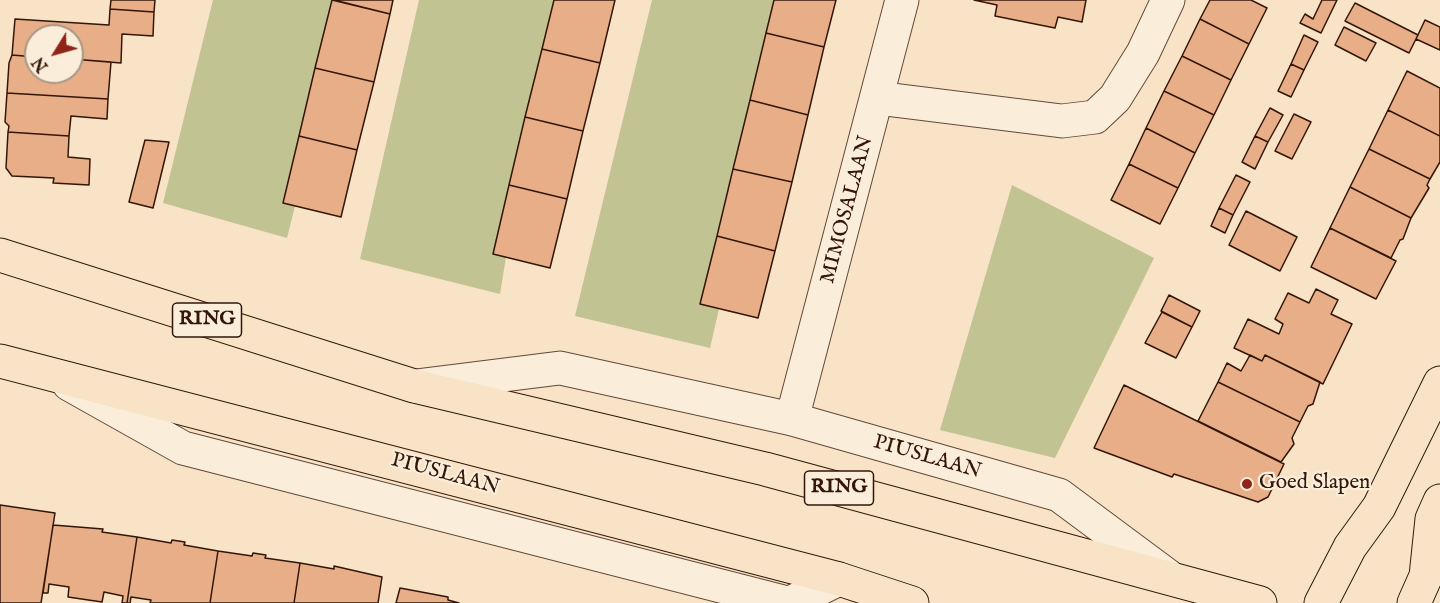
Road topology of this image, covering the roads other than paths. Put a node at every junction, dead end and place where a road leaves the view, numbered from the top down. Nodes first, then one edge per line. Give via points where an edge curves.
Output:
1 (902, 0) edge
2 (1168, 0) edge
3 (877, 98) junction
4 (0, 255) edge
5 (0, 361) edge
6 (51, 374) junction
7 (1440, 383) edge
8 (414, 386) junction
9 (792, 420) junction
10 (1440, 501) edge
11 (1167, 576) junction
12 (839, 579) junction
13 (788, 603) edge
14 (912, 603) edge
15 (1260, 603) edge
16 (1321, 603) edge
17 (1413, 603) edge

1 - 3 street, MIMOSALAAN
2 - 3 street via 1132,71 1115,98 1095,117 1062,121
3 - 9 street, MIMOSALAAN
4 - 8 main road, PIUSLAAN / RING
5 - 6 main road, PIUSLAAN
6 - 12 main road, PIUSLAAN
6 - 13 street, PIUSLAAN via 183,448
7 - 16 main road via 1379,507 1350,547
8 - 9 street, PIUSLAAN via 560,368
8 - 11 main road, PIUSLAAN / RING via 765,469
9 - 11 street, PIUSLAAN via 1059,495
10 - 17 main road via 1432,519 1426,576
11 - 15 main road, PIUSLAAN / RING
12 - 13 street, PIUSLAAN
12 - 14 main road, PIUSLAAN

